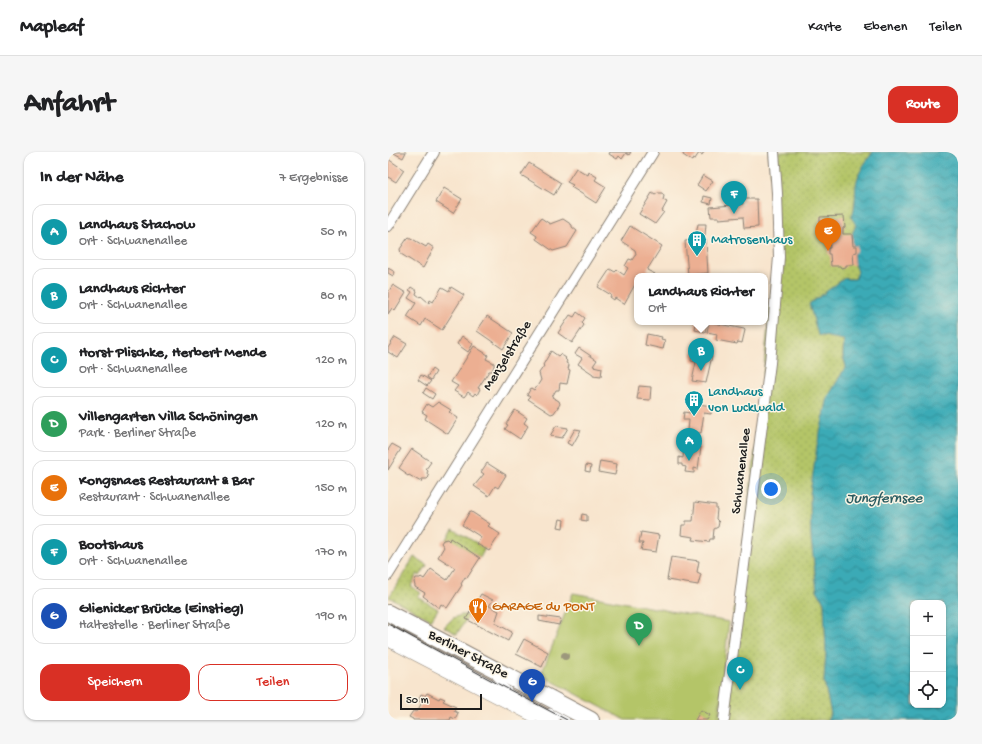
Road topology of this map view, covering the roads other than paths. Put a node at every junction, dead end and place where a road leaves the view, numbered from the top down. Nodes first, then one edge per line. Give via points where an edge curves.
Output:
1 (434, 152) edge
2 (653, 152) edge
3 (774, 152) edge
4 (388, 226) edge
5 (388, 575) edge
6 (388, 613) edge
7 (388, 633) edge
8 (388, 644) edge
9 (476, 659) junction
10 (515, 693) dead end
11 (549, 715) edge
12 (534, 720) edge
13 (567, 720) edge
14 (591, 720) edge
15 (724, 720) edge

1 - 4 street
2 - 5 street, Menzelstraße
3 - 15 street, Schwanenallee via 779,264 770,363
6 - 9 main road, Berliner Straße
7 - 11 main road, Berliner Straße
8 - 12 lane
9 - 10 lane
9 - 14 main road, Berliner Straße
11 - 13 lane

